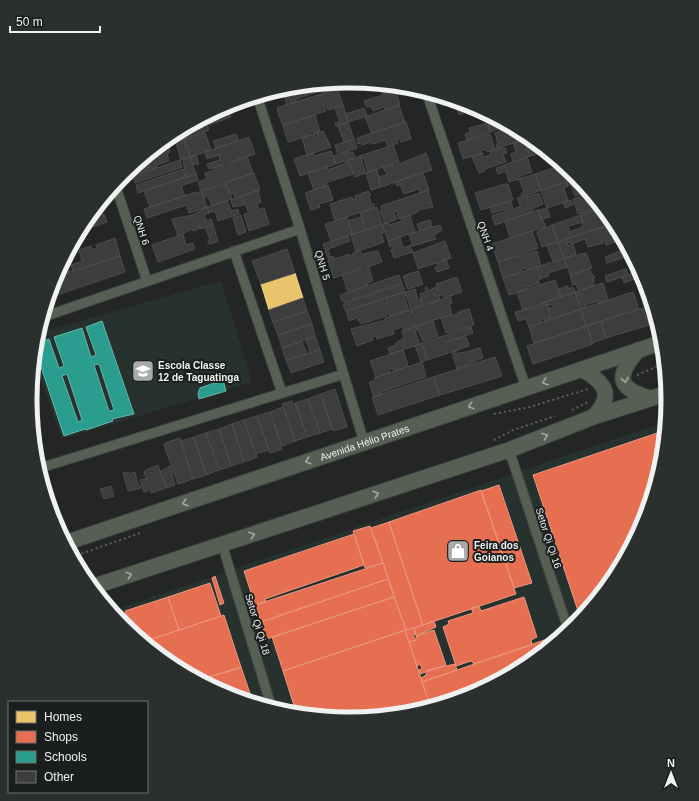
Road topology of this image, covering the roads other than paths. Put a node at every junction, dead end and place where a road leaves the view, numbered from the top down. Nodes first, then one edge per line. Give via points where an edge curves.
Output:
1 (429, 99) edge
2 (259, 102) edge
3 (118, 191) edge
4 (300, 229) junction
5 (234, 252) junction
6 (147, 281) junction
7 (50, 314) edge
8 (657, 344) edge
9 (638, 350) junction
10 (582, 369) junction
11 (344, 374) junction
12 (526, 388) junction
13 (282, 393) junction
14 (662, 394) edge
15 (650, 398) junction
16 (593, 417) junction
17 (364, 442) junction
18 (509, 450) junction
19 (44, 467) edge
20 (71, 542) edge
21 (222, 544) junction
22 (98, 586) edge
23 (567, 624) edge
24 (270, 702) edge

1 - 12 street, QNH 4
2 - 4 street, QNH 5
3 - 6 street, QNH 6
4 - 5 street
4 - 11 street, QNH 5
5 - 6 street
5 - 13 street
6 - 7 street
8 - 9 main road, Avenida Hélio Prates
9 - 10 main road, Avenida Hélio Prates
9 -> 15 main road via 624,368 623,378 627,388 635,394
10 -> 12 main road, Avenida Hélio Prates
10 - 16 main road via 602,383 604,389 605,401
11 - 13 street
11 - 17 street, QNH 5
12 -> 17 main road, Avenida Hélio Prates
13 - 19 street
14 - 15 main road
15 - 16 main road
18 -> 16 main road
17 -> 20 main road, Avenida Hélio Prates
21 -> 18 main road
18 - 23 street, Setor Qi Qi 16
22 -> 21 main road
21 - 24 street, Setor Qi Qi 18

